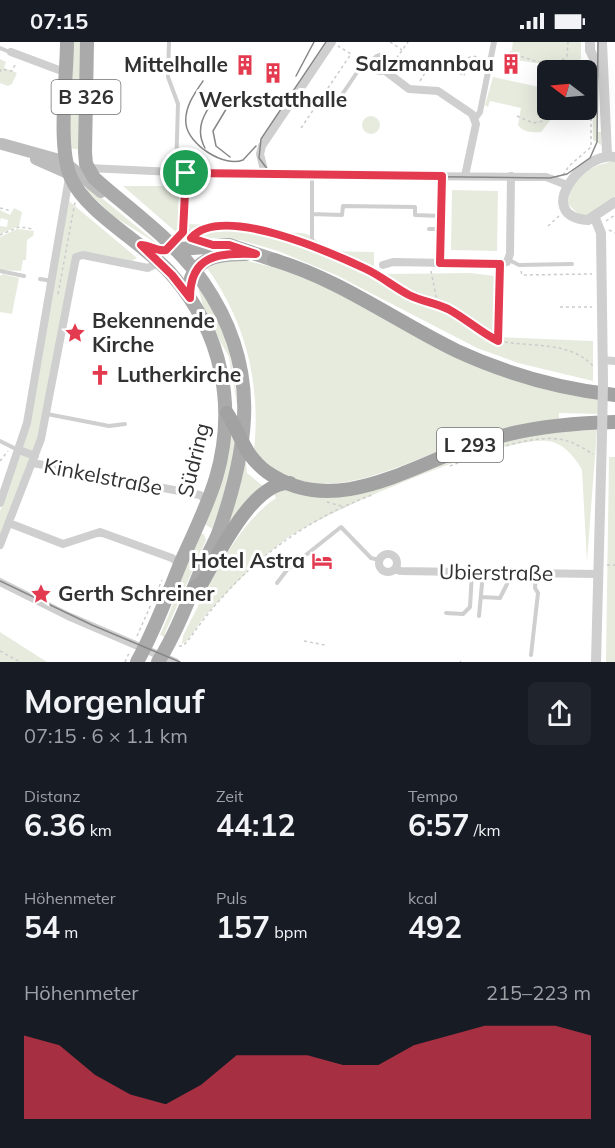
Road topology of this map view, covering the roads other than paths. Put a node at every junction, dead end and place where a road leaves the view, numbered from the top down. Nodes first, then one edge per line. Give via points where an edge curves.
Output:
1 (67, 42) edge
2 (87, 42) edge
3 (169, 42) edge
4 (332, 42) edge
5 (494, 42) edge
6 (590, 42) edge
7 (602, 42) edge
8 (0, 48) edge
9 (15, 54) joint
10 (374, 65) joint
11 (67, 70) junction
12 (604, 80) junction
13 (335, 105) dead end
14 (475, 118) junction
15 (1, 143) edge
16 (611, 156) edge
17 (87, 164) junction
18 (70, 169) junction
19 (176, 171) junction
20 (186, 173) junction
21 (265, 174) junction
22 (312, 174) junction
23 (442, 176) junction
24 (465, 176) junction
25 (511, 176) junction
26 (567, 185) junction
27 (615, 202) edge
28 (312, 214) junction
29 (441, 216) junction
30 (603, 220) junction
31 (184, 229) junction
32 (429, 229) dead end
33 (441, 229) junction
34 (152, 230) junction
35 (141, 245) junction
36 (213, 245) junction
37 (312, 245) road end
38 (171, 246) junction
39 (256, 254) junction
40 (274, 260) joint
41 (509, 260) junction
42 (160, 262) junction
43 (440, 263) junction
44 (500, 264) junction
45 (572, 264) dead end
46 (383, 265) dead end
47 (194, 271) junction
48 (0, 272) edge
49 (24, 276) dead end
50 (40, 279) dead end
51 (52, 281) junction
52 (190, 298) junction
53 (498, 341) road end
54 (615, 361) edge
55 (602, 364) junction
56 (615, 395) edge
57 (227, 413) junction
58 (47, 414) junction
59 (615, 422) edge
60 (125, 424) dead end
61 (0, 441) edge
62 (243, 447) junction
63 (18, 450) junction
64 (34, 460) junction
65 (290, 483) junction
66 (3, 487) edge
67 (207, 501) junction
68 (0, 503) edge
69 (9, 523) junction
70 (195, 533) junction
71 (0, 545) edge
72 (379, 560) junction
73 (180, 564) junction
74 (396, 568) junction
75 (508, 572) junction
76 (472, 573) junction
77 (483, 573) junction
78 (536, 573) junction
79 (597, 574) junction
80 (197, 581) junction
81 (0, 582) edge
82 (277, 583) dead end
83 (481, 597) junction
84 (446, 613) dead end
85 (479, 616) dead end
86 (144, 649) junction
87 (531, 655) dead end
88 (132, 659) edge
89 (160, 659) edge
90 (175, 662) edge
91 (596, 662) edge

1 - 11 main road, B 326
2 - 17 main road, B 326
3 - 19 lane via 168,77 178,104
4 - 21 street via 262,146
5 - 14 street via 480,112
6 - 12 street
7 - 12 street
8 - 9 lane
9 - 11 street
10 - 13 lane via 358,71
10 - 14 street via 409,89 438,91
11 - 18 main road, B 326 via 65,151
12 - 16 street
14 - 24 street
15 - 18 main road
16 - 26 street via 596,160
17 - 18 main road
17 - 19 street via 112,169
17 - 34 main road, Südring via 94,178
18 - 34 main road
18 - 35 main road, Südring via 87,200
18 - 51 street
19 - 20 street
20 - 21 street
20 - 31 street
21 - 22 street
22 - 23 street
22 - 28 lane
23 - 24 street
23 - 29 street
24 - 25 street
25 - 26 street via 546,177
25 - 41 street
26 - 30 street via 565,210 578,219
27 - 30 street
28 - 29 lane via 342,214 343,206 415,207 415,215
28 - 37 lane
29 - 33 street
30 - 55 street
31 - 36 street via 191,238
31 - 38 street
32 - 33 lane
33 - 43 street
34 - 38 main road, Südring
35 - 38 main road via 163,251
35 - 42 main road, Südring
36 - 38 main road via 181,249
36 - 39 main road via 229,245
38 - 47 main road, Südring
39 - 40 main road
39 - 47 main road via 213,257
40 - 56 highway via 324,278 449,346 505,370 566,387
41 - 44 street
41 - 45 lane via 519,265
42 - 52 main road, Südring
42 - 58 street via 148,268 83,255 76,257
43 - 44 street
43 - 46 street
44 - 53 street
47 - 52 main road
47 - 62 main road, Südring via 220,311 238,359 245,409
48 - 49 lane
50 - 51 lane
51 - 63 street via 27,423
52 - 57 main road, Südring via 215,345
54 - 55 street
55 - 79 street, bridge
57 - 62 highway
57 - 67 main road, Südring via 221,458
58 - 60 lane via 109,426
58 - 64 street
59 - 65 highway, L 293 via 558,425 500,436 356,489 326,490
61 - 63 lane
62 - 65 highway via 269,473
62 - 80 main road, Südring via 218,534
63 - 64 street, Kinkelstraße
63 - 66 street
64 - 67 street, Kinkelstraße via 200,495
64 - 69 street
65 - 80 highway via 274,486 253,504 202,583
66 - 68 street
67 - 70 main road, Südring
69 - 71 street
69 - 73 street via 63,544 100,532
70 - 73 main road, Südring
70 - 80 main road via 203,528 209,535
72 - 74 street, Ubierstraße via 385,572
72 - 74 street, Ubierstraße via 385,554 394,555
72 - 82 lane via 371,558 340,527 287,570
73 - 86 main road, Südring
74 - 76 street, Ubierstraße via 400,572
75 - 77 street, Ubierstraße
75 - 78 street, Ubierstraße
75 - 83 lane via 500,598
76 - 77 street, Ubierstraße
76 - 84 lane via 470,607 463,614
77 - 83 lane
78 - 79 street, Ubierstraße via 570,578
78 - 87 lane via 538,592
79 - 91 street
80 - 89 main road, Südring
81 - 86 street
83 - 85 lane
86 - 88 main road, Südring
86 - 89 street
89 - 90 street

